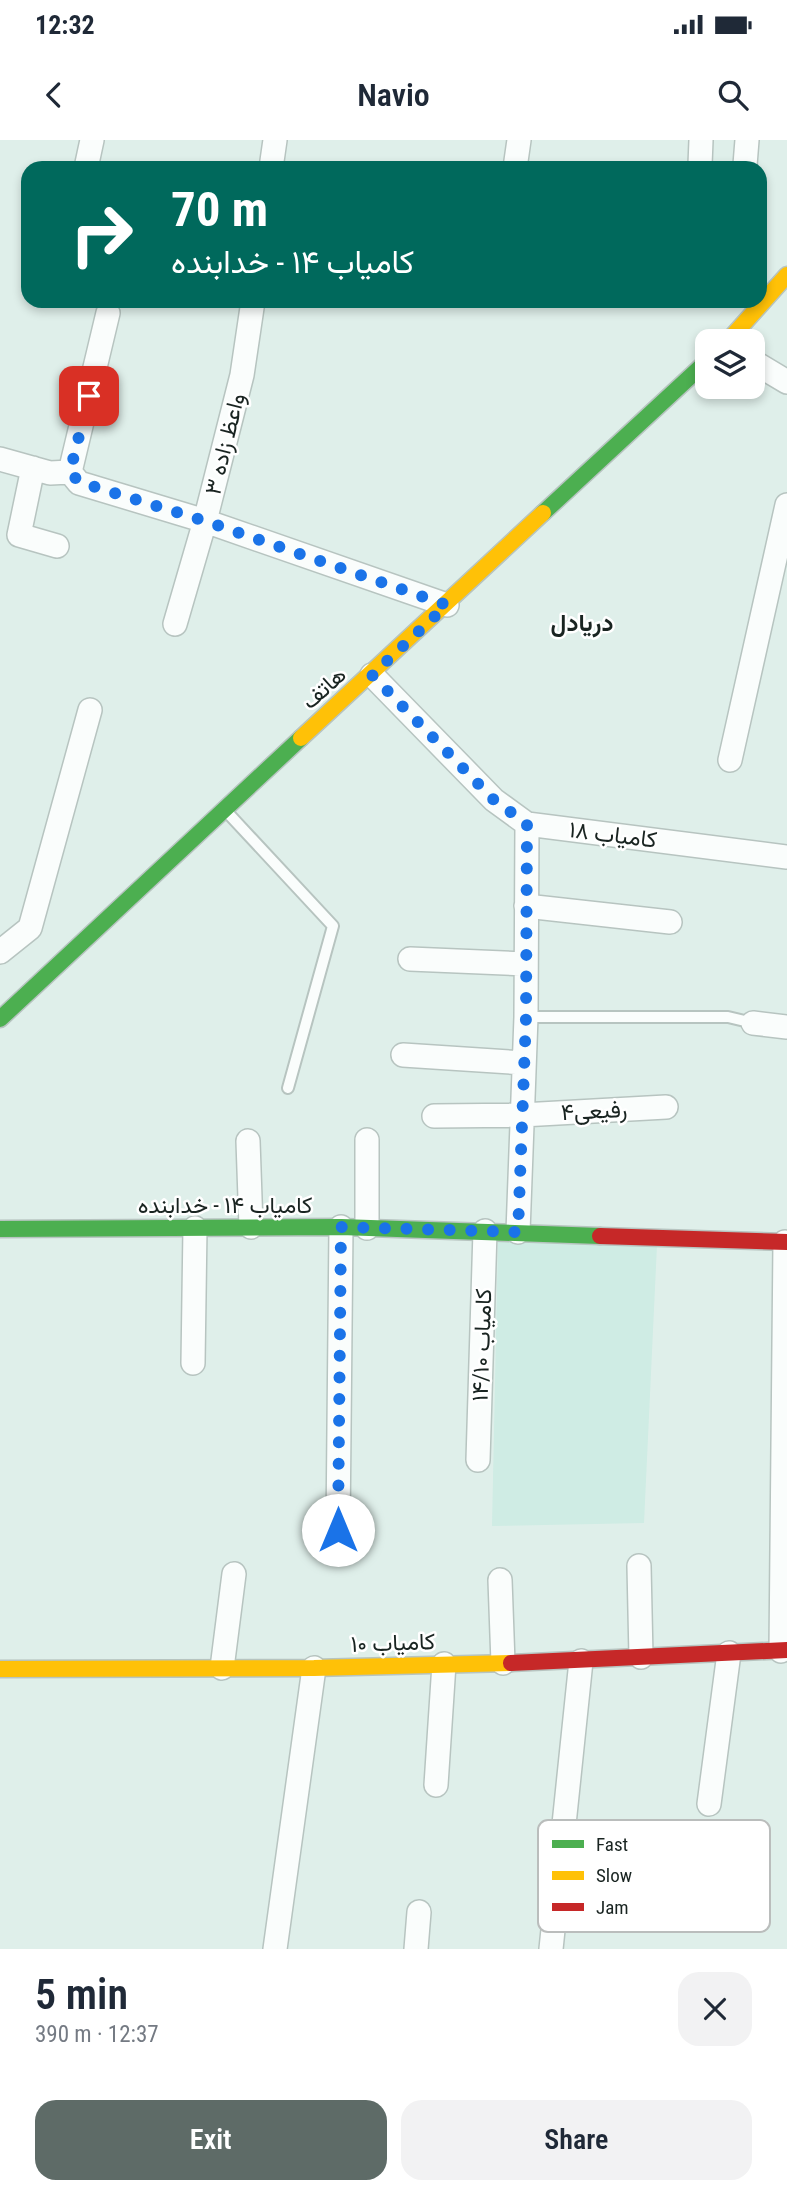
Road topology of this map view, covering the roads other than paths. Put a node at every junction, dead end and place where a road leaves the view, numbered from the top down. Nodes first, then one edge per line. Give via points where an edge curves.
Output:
1 (92, 140) edge
2 (275, 140) edge
3 (519, 140) edge
4 (701, 140) edge
5 (747, 140) edge
6 (88, 161) edge
7 (272, 161) edge
8 (517, 161) edge
9 (700, 161) edge
10 (745, 161) edge
11 (787, 275) edge
12 (767, 297) edge
13 (252, 308) edge
14 (757, 308) edge
15 (108, 313) dead end
16 (738, 329) edge
17 (765, 369) edge
18 (695, 372) edge
19 (787, 382) edge
20 (0, 458) edge
21 (33, 468) junction
22 (70, 472) junction
23 (787, 505) edge
24 (205, 521) junction
25 (57, 547) dead end
26 (447, 605) junction
27 (175, 624) dead end
28 (372, 675) junction
29 (90, 710) dead end
30 (730, 760) dead end
31 (225, 809) junction
32 (527, 824) junction
33 (787, 858) edge
34 (526, 906) junction
35 (670, 922) dead end
36 (0, 952) edge
37 (411, 959) dead end
38 (526, 964) junction
39 (526, 1017) junction
40 (0, 1019) edge
41 (753, 1023) joint
42 (787, 1027) edge
43 (403, 1055) dead end
44 (524, 1063) junction
45 (288, 1088) dead end
46 (666, 1107) dead end
47 (522, 1115) junction
48 (434, 1116) dead end
49 (367, 1140) dead end
50 (248, 1141) dead end
51 (251, 1227) junction
52 (341, 1227) junction
53 (195, 1228) junction
54 (367, 1228) junction
55 (0, 1229) edge
56 (485, 1231) junction
57 (518, 1232) junction
58 (786, 1242) edge
59 (193, 1363) dead end
60 (478, 1460) dead end
61 (338, 1530) dead end
62 (639, 1566) dead end
63 (234, 1574) dead end
64 (500, 1580) dead end
65 (784, 1650) edge
66 (729, 1653) junction
67 (641, 1657) junction
68 (581, 1661) junction
69 (503, 1663) junction
70 (444, 1664) junction
71 (0, 1668) edge
72 (222, 1668) junction
73 (314, 1668) junction
74 (436, 1785) dead end
75 (709, 1804) dead end
76 (564, 1820) edge
77 (419, 1912) dead end
78 (275, 1949) edge
79 (416, 1949) edge

1 - 6 street
2 - 7 street
3 - 8 street
4 - 9 street
5 - 10 street
11 - 12 street
13 - 24 street, واعظ زاده ۳ via 243,375
14 - 16 street
15 - 22 street
17 - 19 street
18 - 26 street, هاتف
20 - 21 street
21 - 22 street
21 - 25 street via 19,535
22 - 24 street via 79,482
23 - 30 street
24 - 26 street
24 - 27 street, واعظ زاده ۳
26 - 28 street, هاتف
28 - 31 street, هاتف
28 - 32 street, کامیاب ۱۸ via 494,800
29 - 36 street via 30,928
31 - 40 street, هاتف
31 - 45 lane via 333,926
32 - 33 street, کامیاب ۱۸
32 - 34 street
34 - 35 street
34 - 38 street
37 - 38 street
38 - 39 street
39 - 41 lane via 728,1017
39 - 44 street
41 - 42 street
43 - 44 street
44 - 47 street
46 - 47 street, رفیعی۴
47 - 48 street, رفیعی۴
47 - 57 street
49 - 54 street
50 - 51 street
51 - 52 street, کامیاب ۱۴ - خدابنده
51 - 53 street, کامیاب ۱۴ - خدابنده
52 - 54 street, کامیاب ۱۴ - خدابنده
52 - 61 street
53 - 55 street, کامیاب ۱۴ - خدابنده
53 - 59 street
54 - 56 street, کامیاب ۱۴ - خدابنده
56 - 57 street, کامیاب ۱۴ - خدابنده
56 - 60 street, کامیاب ۱۴/۱۰
57 - 58 street, کامیاب ۱۴ - خدابنده
58 - 65 street
62 - 67 street
63 - 72 street
64 - 69 street
65 - 66 street, کامیاب ۱۰
66 - 67 street, کامیاب ۱۰
66 - 75 street
67 - 68 street, کامیاب ۱۰
68 - 69 street, کامیاب ۱۰
68 - 76 street
69 - 70 street, کامیاب ۱۰
70 - 73 street, کامیاب ۱۰
70 - 74 street
71 - 72 street, کامیاب ۱۰
72 - 73 street, کامیاب ۱۰
73 - 78 street
77 - 79 street

